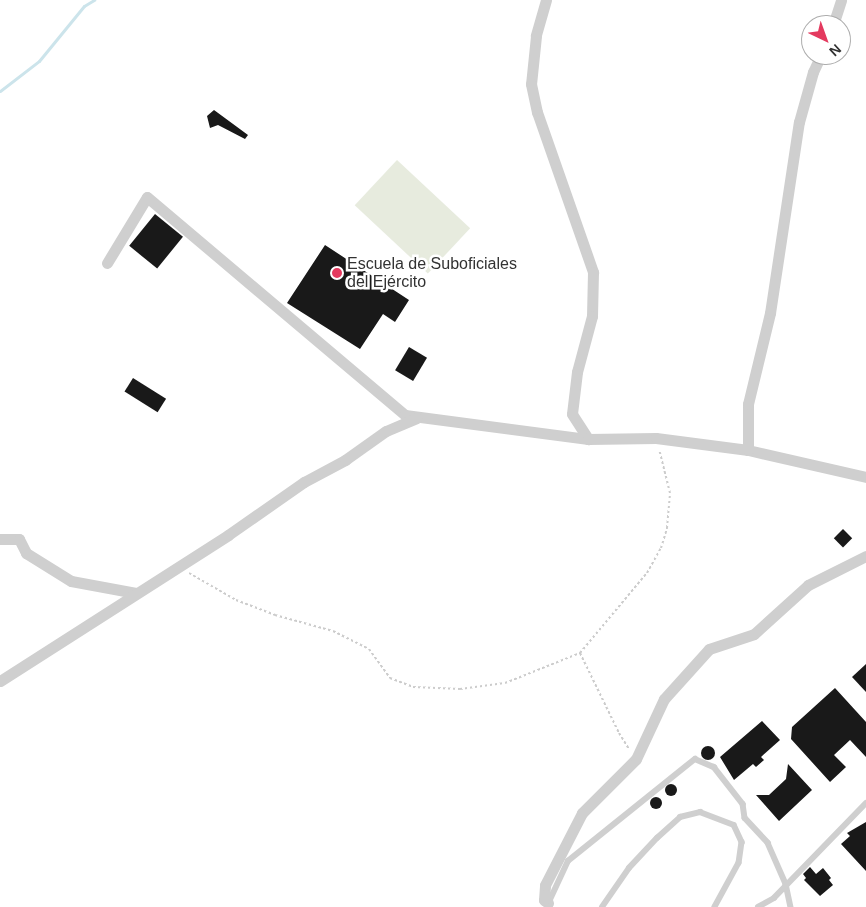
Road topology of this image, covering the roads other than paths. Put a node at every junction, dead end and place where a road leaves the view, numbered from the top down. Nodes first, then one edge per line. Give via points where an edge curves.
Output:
1 (546, 0) edge
2 (841, 0) edge
3 (836, 15) edge
4 (816, 65) edge
5 (107, 263) dead end
6 (418, 417) junction
7 (588, 439) junction
8 (748, 450) junction
9 (866, 477) edge
10 (0, 539) edge
11 (866, 556) edge
12 (136, 593) junction
13 (0, 681) edge
14 (866, 803) edge
15 (745, 818) junction
16 (734, 825) junction
17 (786, 884) junction
18 (549, 905) edge
19 (602, 907) edge
20 (715, 907) edge
21 (758, 907) edge
22 (791, 907) edge

1 - 7 street via 536,36 531,84 537,112 593,272 592,316 577,372 572,414
2 - 3 street
4 - 8 street via 798,122 770,312 748,404
5 - 6 street via 147,197 406,415
6 - 7 street
6 - 12 street via 386,431 345,460 304,482
7 - 8 street via 656,438
8 - 9 street
10 - 12 street via 19,539 26,553 71,581
11 - 18 street via 808,585 754,634 709,649 664,699 636,759 582,813 545,885 544,900
12 - 13 street
14 - 17 lane
15 - 16 lane
15 - 17 lane via 768,844
15 - 18 lane via 743,804 714,767 695,759 568,861
16 - 19 lane via 700,812 680,817 629,868
16 - 20 lane via 742,842 739,863
17 - 21 lane via 774,898
17 - 22 lane

